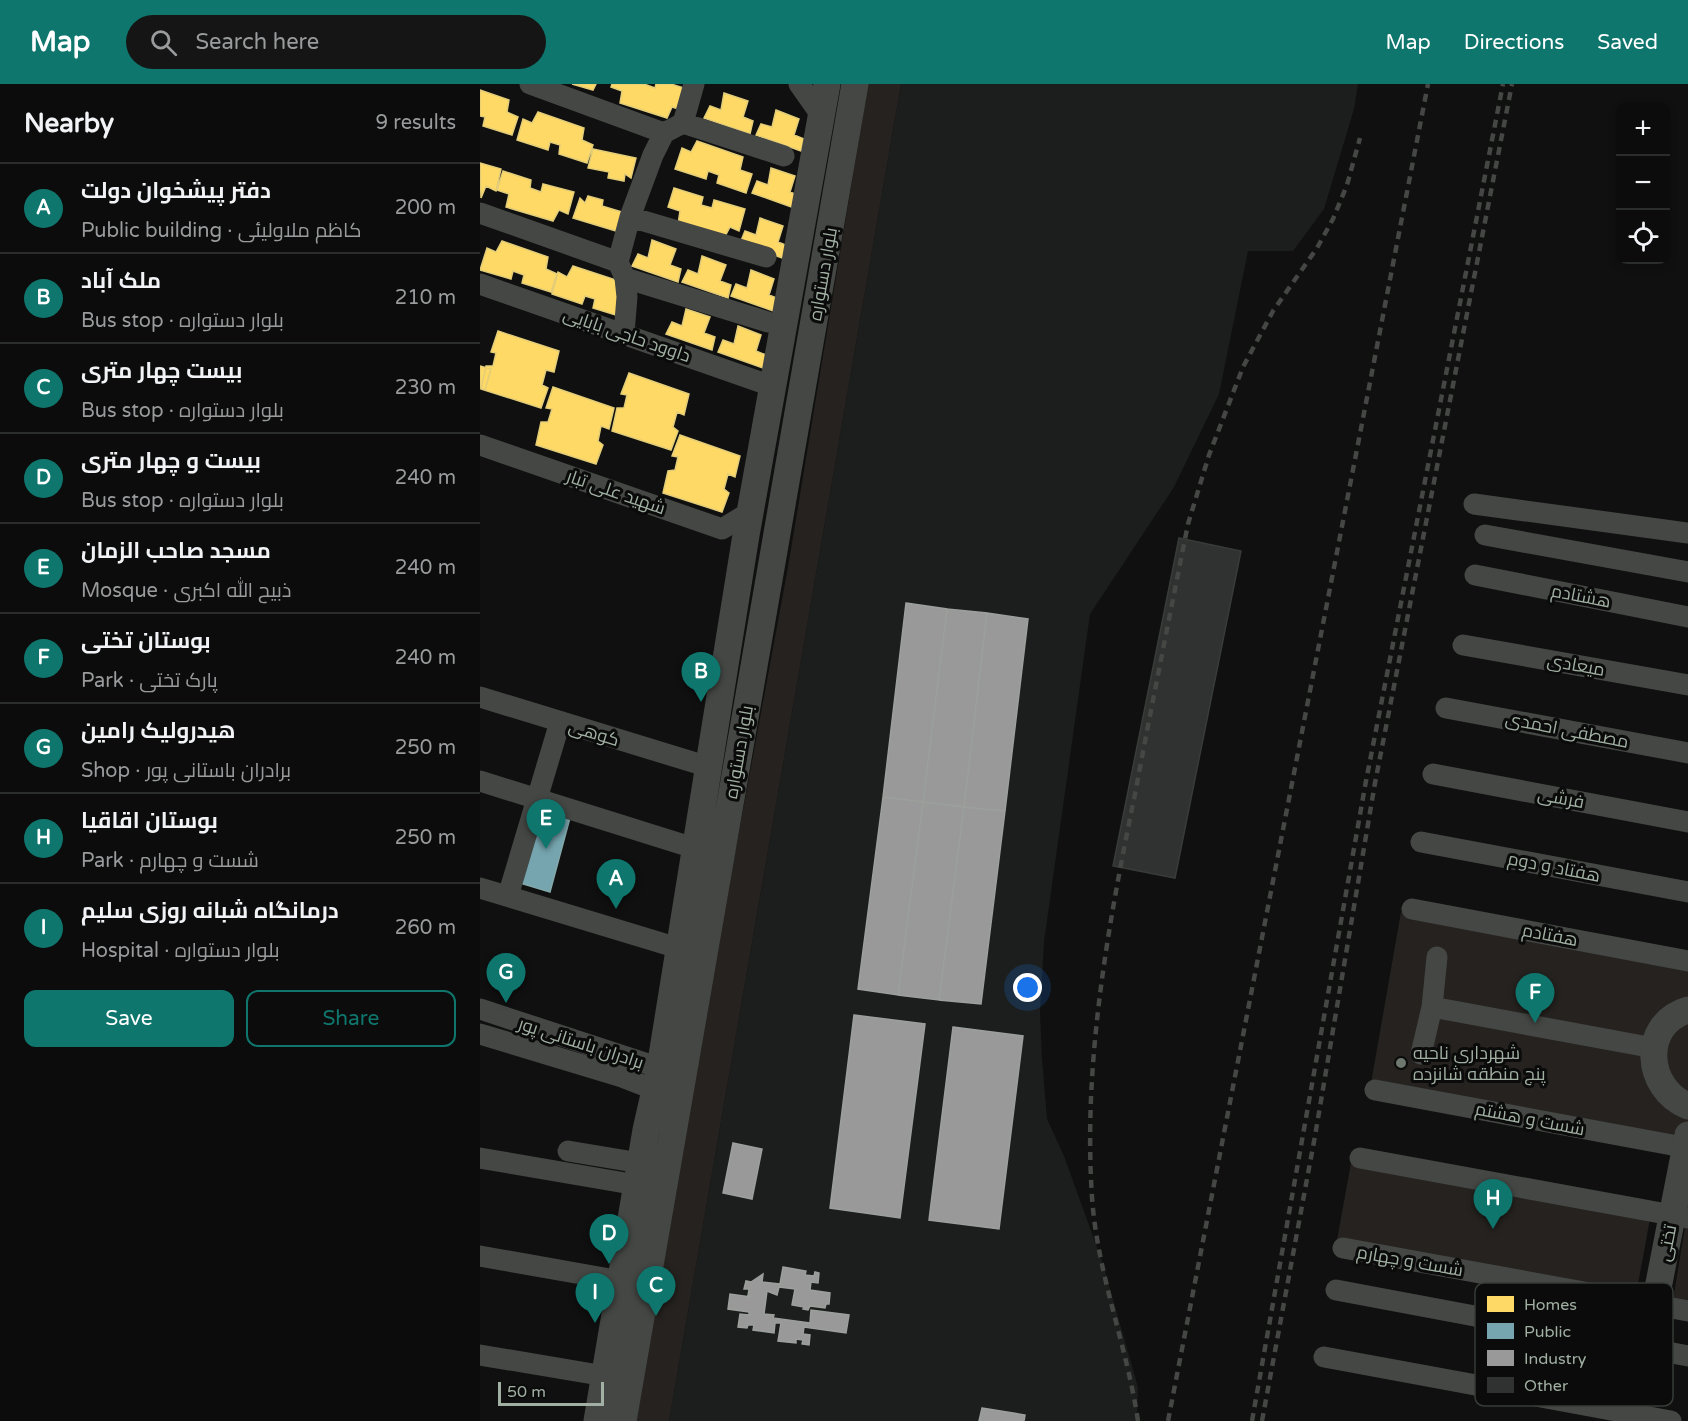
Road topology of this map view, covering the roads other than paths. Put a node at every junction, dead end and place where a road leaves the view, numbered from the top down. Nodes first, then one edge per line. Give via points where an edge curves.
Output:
1 (530, 84) edge
2 (694, 84) edge
3 (799, 84) edge
4 (855, 84) edge
5 (823, 97) edge
6 (673, 128) junction
7 (784, 156) dead end
8 (480, 213) edge
9 (630, 217) junction
10 (766, 257) dead end
11 (621, 270) junction
12 (480, 284) edge
13 (768, 322) dead end
14 (624, 333) junction
15 (774, 387) junction
16 (480, 446) edge
17 (1474, 504) dead end
18 (750, 512) junction
19 (1688, 533) edge
20 (1485, 535) dead end
21 (1688, 572) edge
22 (1475, 575) dead end
23 (1688, 617) edge
24 (1463, 645) dead end
25 (1688, 685) edge
26 (480, 697) edge
27 (1446, 708) dead end
28 (560, 722) junction
29 (1688, 753) edge
30 (709, 767) junction
31 (1433, 774) dead end
32 (480, 781) edge
33 (537, 798) junction
34 (1688, 822) edge
35 (1421, 842) dead end
36 (694, 848) junction
37 (480, 888) edge
38 (1688, 892) edge
39 (508, 896) junction
40 (1412, 909) dead end
41 (678, 948) junction
42 (1437, 957) dead end
43 (1688, 961) edge
44 (1432, 1007) junction
45 (480, 1009) edge
46 (1688, 1010) edge
47 (480, 1034) edge
48 (1654, 1048) junction
49 (1421, 1054) dead end
50 (668, 1084) junction
51 (1375, 1090) dead end
52 (1688, 1106) edge
53 (1687, 1144) edge
54 (568, 1151) dead end
55 (480, 1158) edge
56 (1360, 1158) dead end
57 (638, 1174) junction
58 (1680, 1217) edge
59 (1343, 1248) dead end
60 (480, 1256) edge
61 (621, 1281) junction
62 (1535, 1283) edge
63 (1661, 1283) edge
64 (1336, 1290) dead end
65 (1673, 1308) edge
66 (1688, 1311) edge
67 (1475, 1316) edge
68 (1673, 1353) edge
69 (480, 1355) edge
70 (1688, 1356) edge
71 (1324, 1357) dead end
72 (605, 1376) junction
73 (1475, 1387) edge
74 (1572, 1406) edge
75 (1633, 1418) edge
76 (597, 1421) edge
77 (623, 1421) edge
78 (1671, 1421) edge

1 - 6 street
2 - 6 street
3 - 5 street
4 - 50 main road, بلوار دستواره
5 - 15 main road, بلوار دستواره
6 - 7 street
6 - 9 street via 652,155
8 - 11 street
9 - 10 street
9 - 11 street
11 - 13 street
11 - 14 street via 627,297
12 - 14 street, داوود حاجی بابایی
14 - 15 street, داوود حاجی بابایی
15 - 18 main road, بلوار دستواره
16 - 18 street, شهید علی تبار via 722,528
17 - 19 street
18 - 30 main road, بلوار دستواره
20 - 21 street
22 - 23 street, هشتادم
24 - 25 street, میعادی
26 - 28 street, کوهی
27 - 29 street, مصطفی احمدی
28 - 30 street, کوهی
28 - 33 street
30 - 36 main road, بلوار دستواره
31 - 34 street, فرشی
32 - 33 street
33 - 36 street
33 - 39 street
35 - 38 street, هفتاد و دوم
36 - 41 main road, بلوار دستواره
37 - 39 street
39 - 41 street
40 - 43 street, هفتادم
41 - 50 main road, بلوار دستواره
42 - 44 street
44 - 48 street
44 - 49 street
45 - 50 street, برادران باستانی پور
46 - 48 main road via 1669,1021
47 - 50 street, برادران باستانی پور via 622,1077
48 - 52 main road via 1657,1079 1666,1092
50 - 57 main road, بلوار دستواره
50 - 77 main road, بلوار دستواره
51 - 53 street, شست و هشتم
53 - 58 main road, تختی
54 - 57 street
55 - 57 street
56 - 58 street
57 - 61 main road, بلوار دستواره
58 - 63 main road, تختی
59 - 62 street, شست و چهارم
60 - 61 street
61 - 72 main road, بلوار دستواره
64 - 67 street
65 - 66 street, شست و چهارم
68 - 70 street
69 - 72 street
71 - 73 street
72 - 76 main road, بلوار دستواره
74 - 75 street
75 - 78 street

